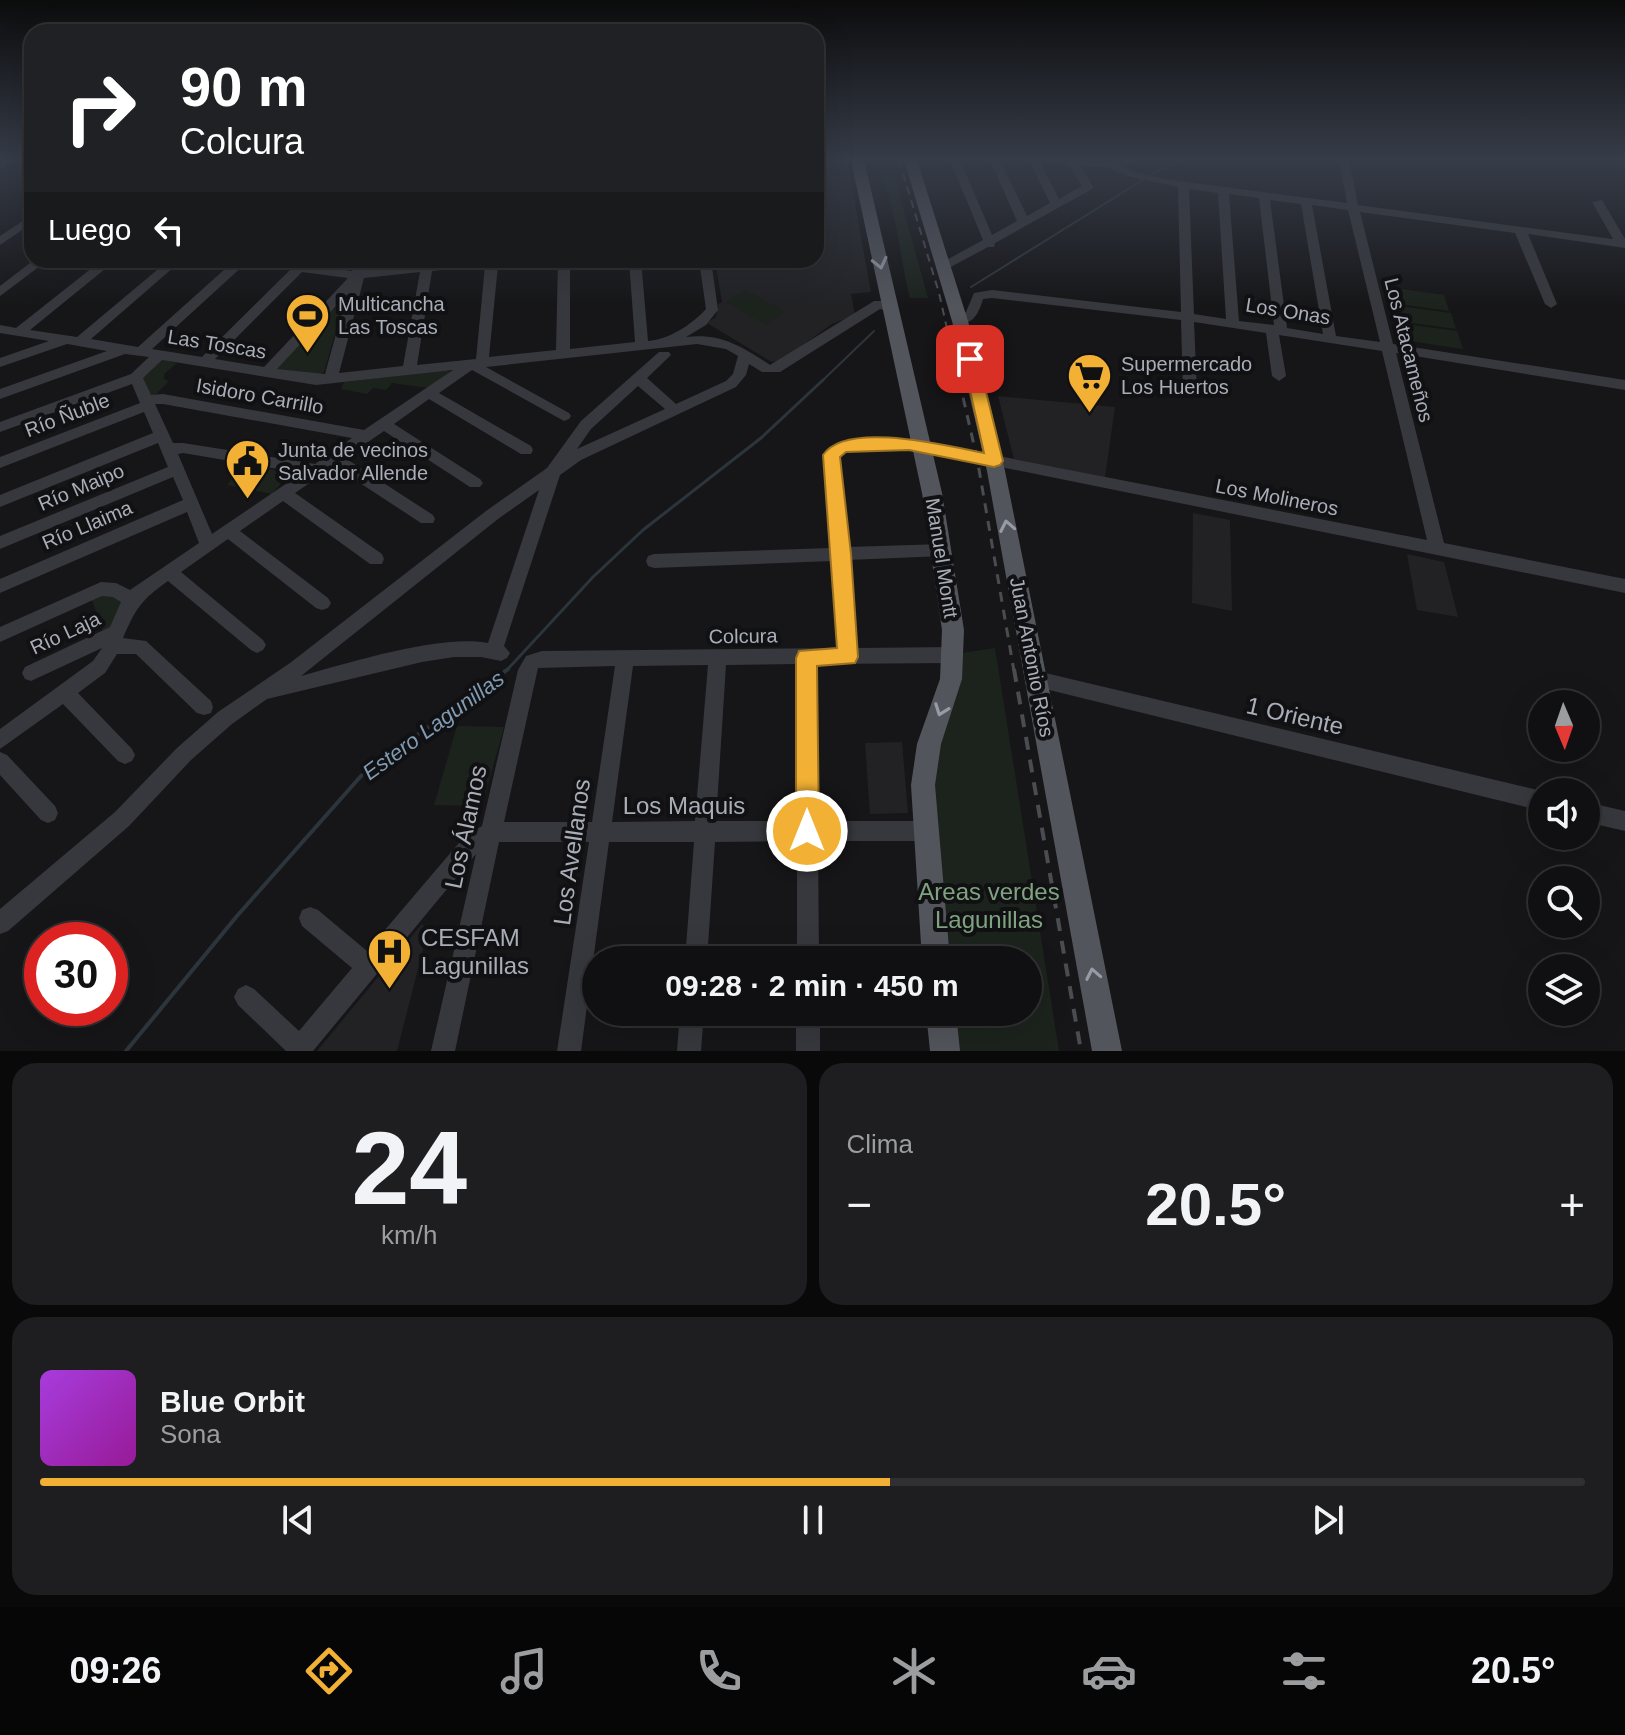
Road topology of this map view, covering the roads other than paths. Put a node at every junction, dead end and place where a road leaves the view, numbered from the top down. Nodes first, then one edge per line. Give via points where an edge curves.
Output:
1 (868, 209) edge
2 (926, 209) edge
3 (975, 209) edge
4 (1018, 209) edge
5 (1048, 209) edge
6 (1184, 209) edge
7 (1224, 209) edge
8 (1265, 209) edge
9 (1307, 209) edge
10 (1353, 209) edge
11 (1368, 209) edge
12 (1602, 209) edge
13 (1024, 223) junction
14 (24, 229) edge
15 (1520, 230) junction
16 (0, 241) edge
17 (990, 244) junction
18 (1623, 244) edge
19 (945, 266) junction
20 (32, 268) edge
21 (98, 268) edge
22 (166, 268) edge
23 (235, 268) edge
24 (299, 268) edge
25 (323, 268) edge
26 (360, 268) edge
27 (402, 268) edge
28 (426, 268) edge
29 (491, 268) edge
30 (564, 268) edge
31 (636, 268) edge
32 (706, 268) edge
33 (358, 275) junction
34 (0, 292) edge
35 (1551, 304) dead end
36 (891, 308) junction
37 (1187, 316) junction
38 (960, 321) junction
39 (1233, 323) junction
40 (1277, 330) junction
41 (7, 331) edge
42 (1330, 338) junction
43 (73, 341) junction
44 (642, 345) junction
45 (1387, 347) junction
46 (124, 349) junction
47 (665, 349) junction
48 (141, 352) junction
49 (563, 354) junction
50 (745, 354) junction
51 (159, 355) junction
52 (0, 363) edge
53 (204, 363) junction
54 (477, 363) junction
55 (409, 371) junction
56 (266, 373) junction
57 (1279, 376) dead end
58 (136, 377) junction
59 (638, 378) junction
60 (331, 379) junction
61 (1625, 385) edge
62 (1190, 391) dead end
63 (429, 393) junction
64 (0, 394) edge
65 (147, 403) junction
66 (676, 411) junction
67 (564, 416) dead end
68 (384, 424) junction
69 (0, 427) edge
70 (367, 436) junction
71 (165, 442) junction
72 (922, 446) junction
73 (526, 450) dead end
74 (334, 458) junction
75 (994, 461) junction
76 (0, 463) edge
77 (177, 469) junction
78 (317, 470) junction
79 (553, 472) junction
80 (475, 483) dead end
81 (283, 493) junction
82 (0, 501) edge
83 (192, 503) junction
84 (427, 519) dead end
85 (229, 531) junction
86 (0, 543) edge
87 (208, 545) junction
88 (1437, 549) junction
89 (943, 550) junction
90 (842, 554) junction
91 (376, 559) dead end
92 (654, 561) dead end
93 (169, 572) junction
94 (0, 586) edge
95 (1625, 586) edge
96 (132, 600) junction
97 (322, 603) dead end
98 (0, 635) edge
99 (114, 639) junction
100 (257, 645) dead end
101 (954, 655) junction
102 (848, 657) junction
103 (807, 658) junction
104 (717, 659) junction
105 (625, 660) junction
106 (532, 662) joint
107 (31, 673) dead end
108 (1037, 679) junction
109 (65, 693) junction
110 (261, 694) junction
111 (204, 707) dead end
112 (0, 740) edge
113 (125, 755) dead end
114 (0, 761) edge
115 (1528, 798) edge
116 (48, 813) dead end
117 (1600, 815) edge
118 (1625, 821) edge
119 (807, 831) junction
120 (925, 831) junction
121 (492, 832) junction
122 (601, 832) junction
123 (705, 832) junction
124 (310, 918) dead end
125 (0, 923) edge
126 (697, 946) edge
127 (808, 946) edge
128 (935, 946) edge
129 (368, 967) junction
130 (246, 997) dead end
131 (691, 1026) edge
132 (808, 1026) edge
133 (942, 1026) edge
134 (299, 1050) edge
135 (443, 1051) edge
136 (569, 1051) edge
137 (689, 1051) edge
138 (808, 1051) edge
139 (945, 1051) edge
140 (1107, 1051) edge

1 -> 36 main road, Manuel Montt
2 - 19 main road, Juan Antonio Ríos
3 - 17 street
4 - 13 street
5 - 13 street
6 - 37 street
7 - 39 street
8 - 40 street
9 - 42 street
10 - 45 street, Los Atacameños
11 - 15 street
12 - 18 street
13 - 17 street
14 - 16 street
15 - 18 street
15 - 35 street
17 - 19 street
19 - 38 main road, Juan Antonio Ríos
20 - 34 street
21 - 41 street
22 - 43 street
23 - 48 street
24 - 53 street
25 - 33 street
26 - 33 street
27 - 33 street
28 - 55 street
29 - 54 street
30 - 49 street
31 - 44 street
32 - 47 street via 710,313
33 - 56 street
33 - 60 street
36 - 50 street, Las Toscas via 878,304 780,369 767,369
36 - 72 main road, Manuel Montt
37 - 38 street, Los Onas via 985,294 976,297 970,317
37 - 39 street, Los Onas
37 - 62 street
38 - 75 main road, Juan Antonio Ríos
39 - 40 street, Los Onas
40 - 42 street, Los Onas
40 - 57 street
41 - 43 street, Las Toscas
42 - 45 street, Los Onas
43 - 46 street, Las Toscas
43 - 52 street
44 - 47 street, Las Toscas
44 - 49 street, Las Toscas
45 - 61 street, Los Onas
45 - 88 street, Los Atacameños
46 - 48 street, Las Toscas
46 - 64 street
47 - 50 street, Las Toscas via 710,340
47 - 59 street
48 - 51 street, Las Toscas
49 - 54 street, Las Toscas
50 - 66 street via 731,384
51 - 53 street, Las Toscas
51 - 58 street
53 - 56 street, Las Toscas
54 - 55 street, Las Toscas
54 - 63 street
54 - 67 street
55 - 60 street, Las Toscas
56 - 60 street, Las Toscas
58 - 65 street
58 - 69 street
59 - 66 street
59 - 79 street via 586,425
63 - 68 street
63 - 73 street
65 - 70 street, Isidoro Carrillo via 163,399
65 - 71 street
65 - 76 street, Río Ñuble
66 - 79 street via 596,446
68 - 70 street
68 - 80 street
70 - 74 street
71 - 77 street
71 - 78 street
71 - 82 street
72 - 75 street, Los Molineros
72 - 89 main road, Manuel Montt
72 - 90 street, Los Molineros via 843,446 832,452
74 - 78 street
74 - 84 street
75 - 88 street, Los Molineros
108 -> 75 main road, Juan Antonio Ríos
77 - 83 street
77 - 86 street, Río Maipo
78 - 81 street
79 - 110 street
79 - 110 street via 499,652 433,653
81 - 85 street
81 - 91 street
83 - 87 street
83 - 94 street, Río Llaima
85 - 87 street
85 - 97 street
87 - 93 street
88 - 95 street, Los Molineros
89 - 90 street
89 - 101 main road, Manuel Montt
90 - 92 street
90 - 102 street
93 - 96 street
93 - 100 street
96 - 98 street via 116,590 101,589
96 - 99 street
99 - 107 street, Río Laja
99 - 109 street via 99,667
99 - 111 street via 140,646
101 - 102 street, Colcura
101 -> 120 main road, Manuel Montt via 948,692 926,756
102 - 103 street, Colcura
103 - 104 street, Colcura
103 - 119 street
104 - 105 street, Colcura
104 - 123 street
105 - 106 street, Colcura
105 - 122 street, Los Avellanos
106 - 121 street, Los Álamos
108 - 115 street, 1 Oriente
140 -> 108 main road, Juan Antonio Ríos
109 - 112 street
109 - 113 street
110 - 125 street via 225,718 122,819
114 - 116 street
117 - 118 street
119 - 120 street, Los Maquis
119 - 123 street, Los Maquis
119 - 127 street
120 - 128 main road, Manuel Montt
121 - 122 street, Los Maquis
121 - 129 street via 471,844
121 - 135 street, Los Álamos
122 - 123 street, Los Maquis
122 - 136 street, Los Avellanos
123 - 126 street
124 - 129 street
129 - 134 street
130 - 134 street
131 - 137 street
132 - 138 street
133 - 139 main road

